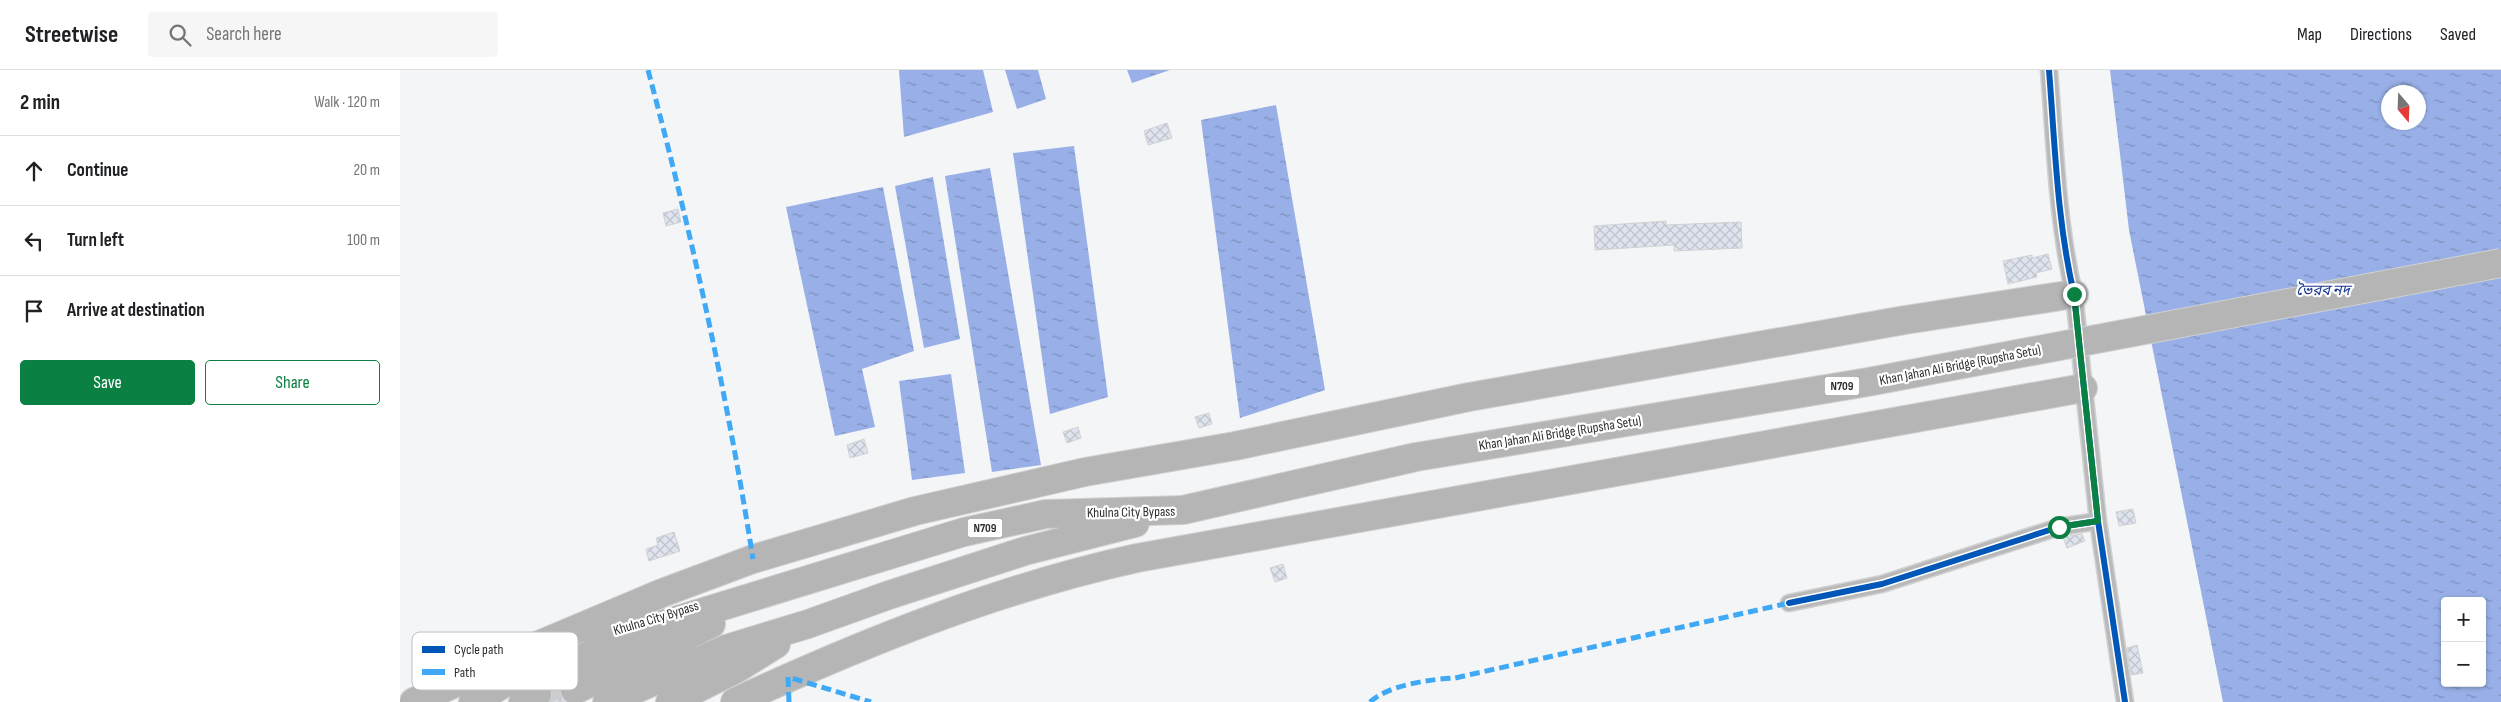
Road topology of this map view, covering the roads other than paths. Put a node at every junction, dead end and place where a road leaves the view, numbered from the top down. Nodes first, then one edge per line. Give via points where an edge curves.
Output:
1 (2049, 70) edge
2 (2501, 264) edge
3 (2074, 294) junction
4 (2083, 388) junction
5 (1183, 510) junction
6 (2098, 521) junction
7 (794, 584) junction
8 (1789, 603) dead end
9 (808, 624) junction
10 (572, 632) edge
11 (578, 646) edge
12 (578, 679) tunnel mouth
13 (578, 683) tunnel mouth
14 (440, 690) edge
15 (493, 690) edge
16 (531, 693) tunnel mouth
17 (414, 702) edge
18 (473, 702) edge
19 (499, 702) edge
20 (606, 702) edge
21 (636, 702) edge
22 (670, 702) edge
23 (734, 702) edge
24 (2125, 702) edge

1 - 3 street via 2066,262
2 - 5 highway, Khan Jahan Ali Bridge (Rupsha Setu) / N709, bridge via 1868,382 1416,457
3 - 4 street
3 - 10 highway via 1905,320 1469,397 1235,446 1084,472 915,511 753,559
4 - 6 street
4 - 23 highway via 1078,570 998,594 788,677
5 - 7 highway, Khulna City Bypass / N709 via 1046,514 964,532
5 - 9 highway, Khulna City Bypass / N709 via 1025,551 889,594
6 - 8 street via 2059,527 1882,584
6 - 24 street
7 - 11 highway, Khulna City Bypass / N709 via 704,603 621,627
7 - 12 highway, Khulna City Bypass / N709 via 625,636
9 - 13 highway, Khulna City Bypass / N709 via 722,641
9 - 20 highway, Khulna City Bypass / N709 via 726,649
9 - 21 highway, Khulna City Bypass / N709
9 - 22 highway, Khulna City Bypass / N709 via 736,669
14 - 17 highway
15 - 18 highway, Khulna City Bypass / N709
16 - 19 highway

